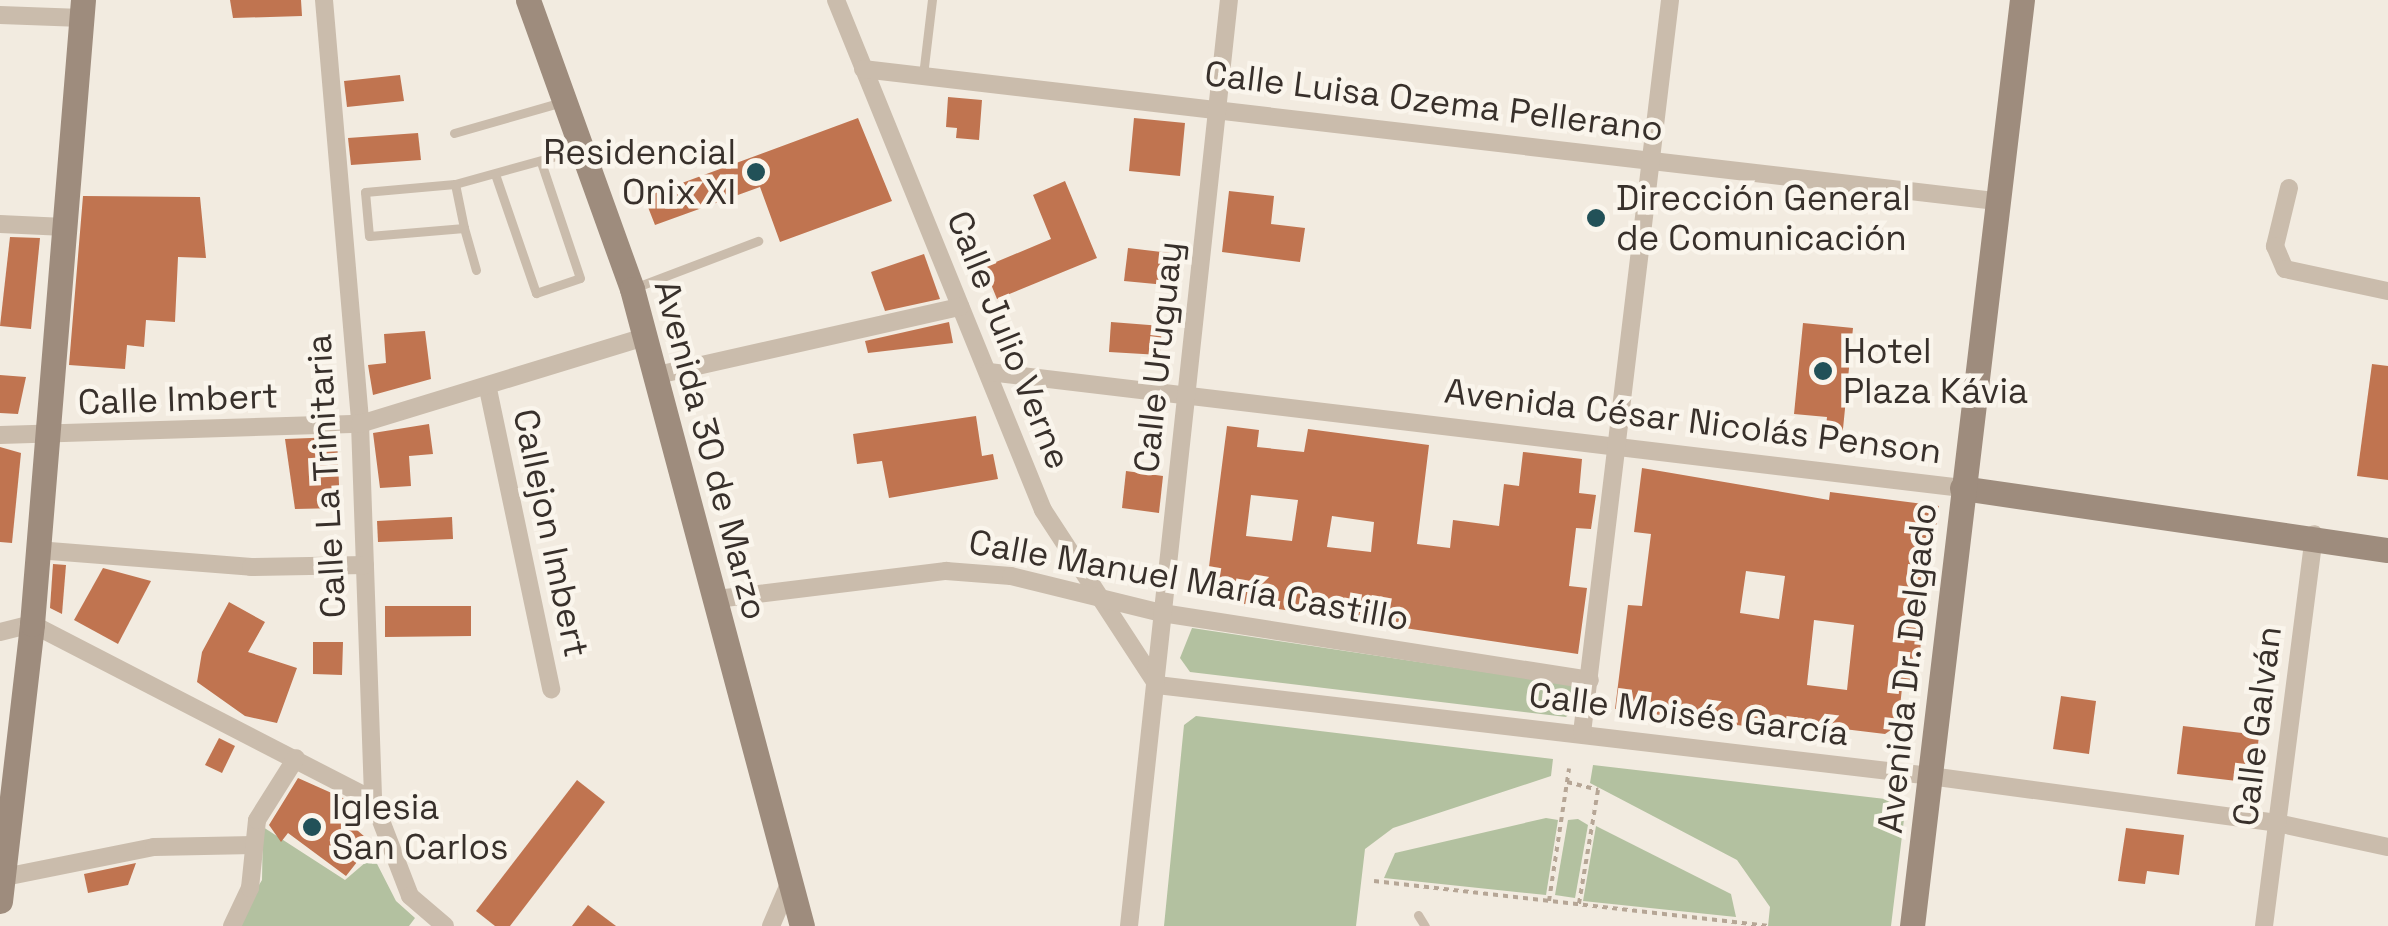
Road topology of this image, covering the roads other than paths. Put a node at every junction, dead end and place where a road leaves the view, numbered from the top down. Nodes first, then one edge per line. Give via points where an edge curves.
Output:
1 (324, 0) edge
2 (528, 0) edge
3 (836, 0) edge
4 (932, 0) edge
5 (1229, 0) edge
6 (1670, 0) edge
7 (2022, 0) edge
8 (82, 9) edge
9 (0, 15) edge
10 (863, 69) junction
11 (923, 75) junction
12 (567, 100) junction
13 (1216, 106) junction
14 (454, 132) dead end
15 (586, 148) junction
16 (1652, 160) junction
17 (541, 162) junction
18 (495, 174) junction
19 (455, 184) junction
20 (2288, 188) dead end
21 (1996, 201) junction
22 (0, 224) edge
23 (65, 227) junction
24 (464, 228) junction
25 (758, 242) dead end
26 (476, 270) dead end
27 (632, 289) junction
28 (2388, 291) edge
29 (960, 307) junction
30 (645, 337) junction
31 (989, 372) junction
32 (653, 376) junction
33 (488, 389) junction
34 (1188, 392) junction
35 (360, 424) junction
36 (0, 435) edge
37 (46, 437) junction
38 (1617, 449) junction
39 (1962, 488) junction
40 (2314, 534) junction
41 (38, 550) junction
42 (2388, 550) edge
43 (365, 565) junction
44 (717, 599) junction
45 (1098, 600) junction
46 (1162, 612) junction
47 (32, 624) junction
48 (0, 632) edge
49 (1590, 680) junction
50 (1158, 685) junction
51 (551, 690) dead end
52 (1582, 732) junction
53 (296, 758) junction
54 (1930, 776) junction
55 (373, 800) junction
56 (2277, 823) junction
57 (254, 845) junction
58 (2388, 847) edge
59 (789, 884) junction
60 (1, 885) edge
61 (1418, 915) dead end
62 (434, 923) edge
63 (232, 926) edge
64 (771, 926) edge
65 (802, 926) edge
66 (1129, 926) edge
67 (1425, 926) edge
68 (1912, 926) edge
69 (2264, 926) edge

1 - 35 street, Calle La Trinitaria
2 - 12 main road, Avenida 30 de Marzo
3 - 10 street, Calle Julio Verne
4 - 11 lane
5 - 13 street, Calle Uruguay
6 - 16 street
7 - 21 main road, Avenida Dr. Delgado
8 - 9 street
8 - 23 main road
10 - 11 street, Calle Luisa Ozema Pellerano
10 - 29 street, Calle Julio Verne
11 - 13 street, Calle Luisa Ozema Pellerano
12 - 14 lane
12 - 15 main road, Avenida 30 de Marzo
13 - 16 street, Calle Luisa Ozema Pellerano
13 - 34 street, Calle Uruguay
15 - 17 lane
15 - 27 main road, Avenida 30 de Marzo
16 - 21 street, Calle Luisa Ozema Pellerano
16 - 38 street
17 - 18 lane
17 - 18 lane via 580,278 536,293
18 - 19 lane
19 - 24 lane
19 - 24 lane via 365,192 369,236
20 - 28 street via 2276,246 2285,269
21 - 39 main road, Avenida Dr. Delgado
22 - 23 street
23 - 37 main road
24 - 26 lane
25 - 27 lane
27 - 30 main road, Avenida 30 de Marzo
29 - 31 street, Calle Julio Verne
29 - 32 street
30 - 32 main road, Avenida 30 de Marzo
30 - 33 street, Calle Imbert
31 - 34 street, Avenida César Nicolás Penson
31 - 45 street, Calle Julio Verne via 1043,510
32 - 44 main road, Avenida 30 de Marzo
33 - 35 street, Calle Imbert
33 - 51 street, Callejon Imbert
34 - 38 street, Avenida César Nicolás Penson
34 - 46 street, Calle Uruguay
35 - 37 street, Calle Imbert
35 - 43 street, Calle La Trinitaria
36 - 37 street, Calle Imbert
37 - 41 main road
38 - 39 street, Avenida César Nicolás Penson
38 - 49 street
39 - 40 main road, Avenida César Nicolás Penson
39 - 54 main road, Avenida Dr. Delgado
40 - 42 main road, Avenida César Nicolás Penson
40 - 56 street, Calle Galván
41 - 43 street via 251,568
41 - 47 main road
43 - 55 street, Calle La Trinitaria
44 - 45 street, Calle Manuel María Castillo via 946,571 1011,576
44 - 59 main road, Avenida 30 de Marzo
45 - 46 street, Calle Manuel María Castillo
45 - 50 street, Calle Julio Verne
46 - 49 street, Calle Manuel María Castillo
46 - 50 street, Calle Uruguay
47 - 48 street
47 - 53 street
47 - 60 main road
49 - 52 street
50 - 52 street, Calle Moisés García
50 - 66 street, Calle Uruguay
52 - 54 street, Calle Moisés García
53 - 55 street
53 - 57 street via 257,820
54 - 56 street, Calle Moisés García
54 - 68 main road, Avenida Dr. Delgado
55 - 62 street, Calle La Trinitaria via 410,896
56 - 58 street, Calle Moisés García
56 - 69 street, Calle Galván
57 - 60 street via 154,847
57 - 63 street via 250,888
59 - 64 street
59 - 65 main road, Avenida 30 de Marzo
61 - 67 lane

